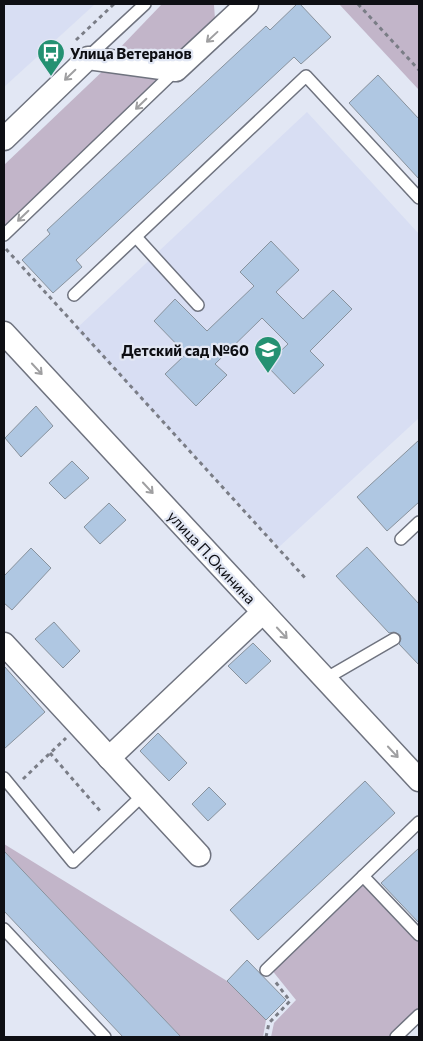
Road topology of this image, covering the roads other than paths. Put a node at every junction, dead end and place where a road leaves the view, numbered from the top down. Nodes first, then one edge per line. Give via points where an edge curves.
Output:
1 (145, 4) edge
2 (242, 5) edge
3 (88, 58) junction
4 (176, 70) junction
5 (4, 139) edge
6 (419, 198) edge
7 (4, 235) edge
8 (136, 236) junction
9 (74, 295) dead end
10 (198, 305) dead end
11 (4, 333) edge
12 (419, 522) edge
13 (401, 539) dead end
14 (263, 612) junction
15 (394, 638) dead end
16 (4, 644) edge
17 (325, 679) junction
18 (109, 758) junction
19 (4, 778) edge
20 (419, 780) edge
21 (144, 796) junction
22 (419, 822) edge
23 (199, 855) dead end
24 (363, 876) junction
25 (4, 929) edge
26 (419, 935) edge
27 (266, 970) road end
28 (419, 1015) edge
29 (105, 1037) edge
30 (396, 1037) edge

1 - 3 lane
2 -> 4 street
3 - 4 street
3 -> 5 street
4 -> 7 lane
6 - 8 lane via 306,76
8 - 9 lane
8 - 10 lane
11 -> 14 street, улица П.Окинина
12 - 13 lane
14 -> 17 street, улица П.Окинина
14 - 18 street
15 - 17 lane
16 - 18 street
17 -> 20 street, улица П.Окинина
18 - 21 street
19 - 21 lane via 73,862
21 - 23 street
22 - 24 lane
24 - 26 lane
24 - 27 lane
25 - 29 lane
28 - 30 lane

